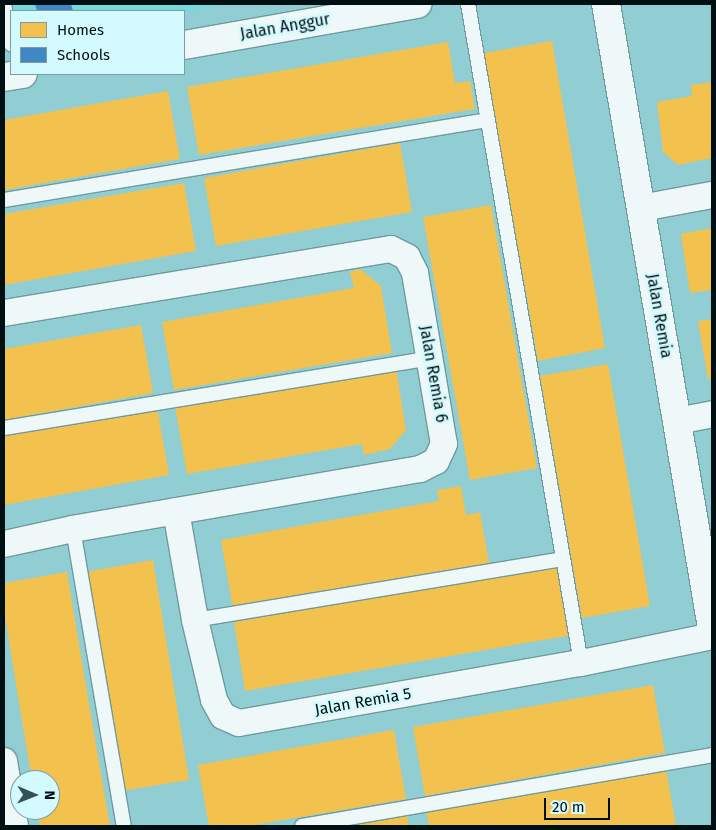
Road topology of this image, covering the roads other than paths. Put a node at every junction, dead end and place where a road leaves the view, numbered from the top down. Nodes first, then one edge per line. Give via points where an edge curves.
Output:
1 (4, 4) edge
2 (415, 4) edge
3 (468, 4) edge
4 (606, 4) edge
5 (10, 38) edge
6 (185, 45) edge
7 (487, 120) junction
8 (712, 195) edge
9 (4, 200) edge
10 (641, 208) junction
11 (4, 314) edge
12 (430, 358) junction
13 (712, 414) edge
14 (677, 420) junction
15 (4, 428) edge
16 (176, 511) junction
17 (72, 529) junction
18 (704, 534) edge
19 (4, 544) edge
20 (563, 559) junction
21 (195, 620) junction
22 (712, 628) edge
23 (712, 636) edge
24 (581, 664) junction
25 (712, 755) edge
26 (4, 761) edge
27 (15, 826) edge
28 (124, 826) edge
29 (302, 826) edge

1 - 5 lane
2 - 6 street, Jalan Anggur
3 - 7 lane
4 - 10 street, Jalan Remia
7 - 9 lane
7 - 20 lane
8 - 10 street
10 - 14 street, Jalan Remia
11 - 12 street, Jalan Remia 6 via 390,249 407,257 412,264
12 - 15 lane
12 - 16 street, Jalan Remia 6 via 444,444 436,461 428,466
13 - 14 street
14 - 18 street, Jalan Remia
16 - 17 street, Jalan Remia 6
16 - 21 street, Jalan Remia 5
17 - 19 street, Jalan Remia 6
17 - 28 lane
18 - 22 street, Jalan Remia
20 - 21 lane
20 - 24 lane
21 - 24 street, Jalan Remia 5 via 217,708 230,721 239,723
23 - 24 street, Jalan Remia 5
25 - 29 lane
26 - 27 street

